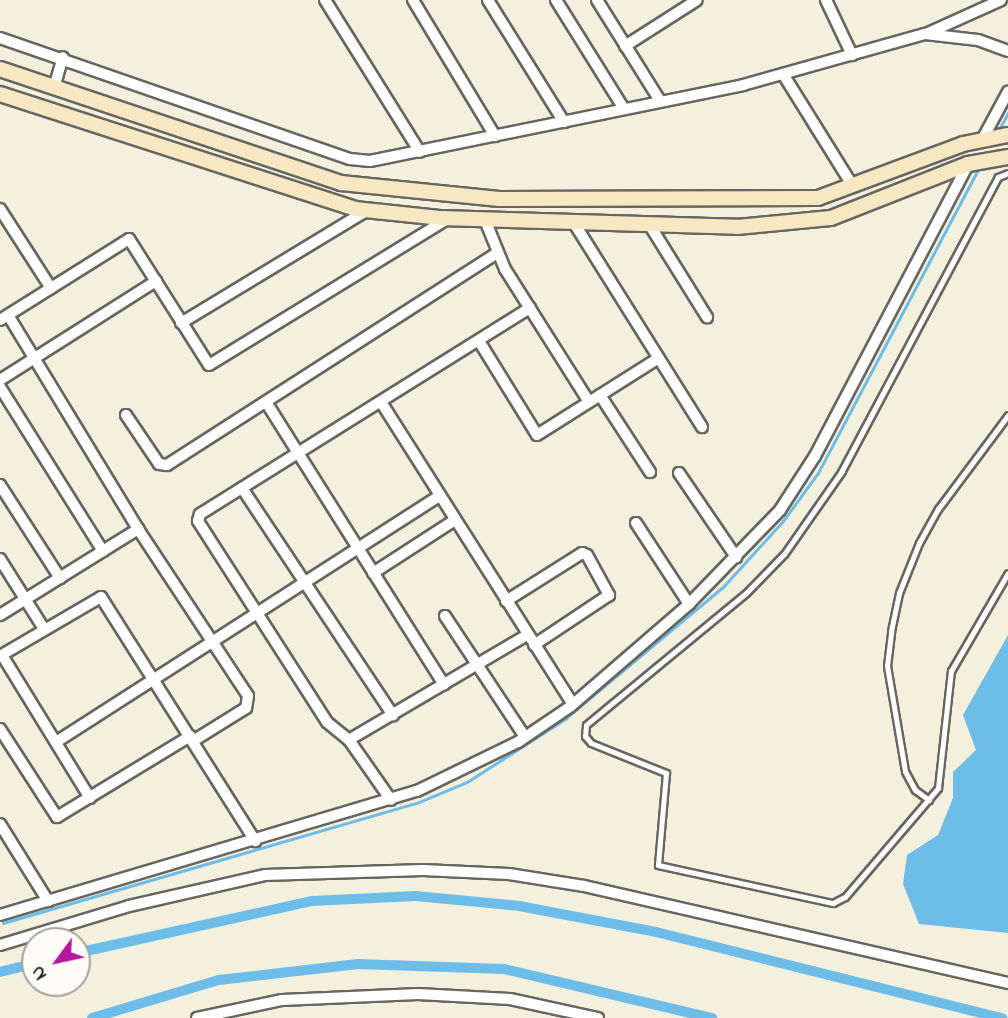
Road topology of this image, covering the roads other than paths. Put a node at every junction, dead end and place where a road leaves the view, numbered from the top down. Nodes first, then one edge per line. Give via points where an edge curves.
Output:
1 (325, 0) edge
2 (413, 0) edge
3 (488, 0) edge
4 (556, 0) edge
5 (597, 0) edge
6 (697, 0) edge
7 (827, 0) edge
8 (1001, 0) edge
9 (925, 34) junction
10 (0, 38) edge
11 (625, 46) junction
12 (1008, 51) edge
13 (852, 55) junction
14 (63, 57) junction
15 (0, 69) edge
16 (783, 74) junction
17 (54, 88) junction
18 (1008, 92) edge
19 (0, 94) edge
20 (74, 95) junction
21 (660, 101) junction
22 (624, 109) junction
23 (65, 116) junction
24 (564, 122) junction
25 (1008, 135) edge
26 (495, 136) junction
27 (982, 140) junction
28 (420, 152) junction
29 (1008, 157) edge
30 (968, 164) junction
31 (1008, 173) edge
32 (852, 185) junction
33 (0, 209) edge
34 (368, 210) junction
35 (448, 218) junction
36 (485, 220) junction
37 (574, 223) junction
38 (649, 224) junction
39 (496, 254) junction
40 (156, 281) junction
41 (51, 288) junction
42 (530, 307) junction
43 (708, 317) dead end
44 (4, 318) edge
45 (181, 323) junction
46 (479, 341) junction
47 (659, 358) junction
48 (33, 360) junction
49 (0, 380) edge
50 (0, 387) edge
51 (600, 395) junction
52 (266, 402) junction
53 (381, 402) junction
54 (589, 402) junction
55 (126, 415) dead end
56 (1008, 415) edge
57 (702, 427) dead end
58 (299, 454) junction
59 (650, 472) dead end
60 (679, 473) dead end
61 (0, 485) edge
62 (242, 488) junction
63 (439, 496) junction
64 (455, 520) junction
65 (636, 523) dead end
66 (138, 529) junction
67 (358, 549) junction
68 (103, 551) junction
69 (736, 557) junction
70 (0, 559) edge
71 (373, 573) junction
72 (1008, 573) edge
73 (60, 578) junction
74 (306, 582) junction
75 (25, 599) junction
76 (506, 601) junction
77 (689, 604) junction
78 (256, 613) junction
79 (0, 615) edge
80 (445, 616) dead end
81 (44, 629) junction
82 (527, 635) junction
83 (212, 642) junction
84 (534, 645) junction
85 (1, 656) edge
86 (476, 664) junction
87 (154, 680) junction
88 (444, 685) junction
89 (573, 704) junction
90 (393, 715) junction
91 (0, 729) edge
92 (525, 737) junction
93 (192, 738) junction
94 (349, 740) junction
95 (56, 743) junction
96 (90, 798) junction
97 (391, 800) junction
98 (929, 800) junction
99 (0, 824) edge
100 (255, 841) junction
101 (48, 901) junction
102 (1, 914) edge
103 (0, 945) edge
104 (1008, 982) edge
105 (197, 1018) edge
106 (598, 1018) edge

1 - 28 street
2 - 26 street
3 - 24 street
4 - 22 street
5 - 11 street
6 - 11 street
7 - 13 street
8 - 9 street
9 - 12 street via 978,40
9 - 13 street
10 - 14 street
11 - 21 street
13 - 16 street
14 - 17 street
14 - 28 street via 350,159 370,161
15 - 17 street
16 - 21 street
16 - 32 street
17 - 20 street
18 - 27 street
19 - 23 street
20 - 23 street
20 - 32 street via 341,183 499,199 673,200 818,198
21 - 22 street
22 - 24 street
23 - 34 street via 264,182
24 - 26 street
25 - 27 street
26 - 28 street
27 - 32 street
29 - 30 street
30 - 38 street via 831,218 737,227
30 - 69 street via 815,456 780,510
31 - 98 lane via 998,177 842,471 783,554 746,593 592,720 585,731 592,743 666,773 660,867 832,903 845,897
33 - 41 street
34 - 35 street
34 - 45 street
35 - 36 street
35 - 45 street via 209,365
36 - 37 street
36 - 39 street
37 - 38 street
37 - 47 street
38 - 43 street
39 - 42 street
39 - 52 street
40 - 41 street via 129,239
40 - 45 street
40 - 48 street
41 - 44 street
42 - 46 street
42 - 54 street
44 - 48 street
46 - 53 street
46 - 54 street via 537,435
47 - 51 street
47 - 57 street
48 - 49 street
48 - 66 street
50 - 68 street
51 - 54 street
51 - 59 street
52 - 55 street via 163,466
52 - 58 street
53 - 58 street
53 - 63 street
56 - 98 lane via 938,509 919,543 899,593 891,631 887,666 905,771 915,790
58 - 62 street
58 - 67 street
60 - 69 street
61 - 73 street
62 - 74 street
62 - 78 street via 200,514 198,521
63 - 64 street
63 - 67 street
64 - 71 street
64 - 76 street
65 - 77 street
66 - 68 street
66 - 83 street
67 - 71 street
67 - 74 street
68 - 73 street
69 - 77 street
70 - 75 street
71 - 88 street
72 - 98 lane via 951,671 938,788
73 - 75 street
74 - 78 street
74 - 90 street
75 - 79 street
75 - 81 street
76 - 82 street
76 - 84 street via 582,553 587,555 609,596
77 - 89 street
78 - 83 street
78 - 94 street via 327,722
80 - 86 street
81 - 85 street
81 - 87 street via 101,597
82 - 84 street
82 - 86 street
83 - 87 street
83 - 93 street via 248,696 249,705
84 - 89 street
85 - 95 street
86 - 88 street
86 - 92 street
87 - 93 street
87 - 95 street
88 - 90 street
89 - 92 street
90 - 94 street
91 - 96 street via 55,816
92 - 97 street via 463,772
93 - 96 street
93 - 100 street
94 - 97 street
95 - 96 street
97 - 100 street
99 - 101 street
100 - 101 street
101 - 102 street
103 - 104 street via 143,902 265,875 423,870 509,874 584,886
105 - 106 street via 282,1000 418,994 510,999

